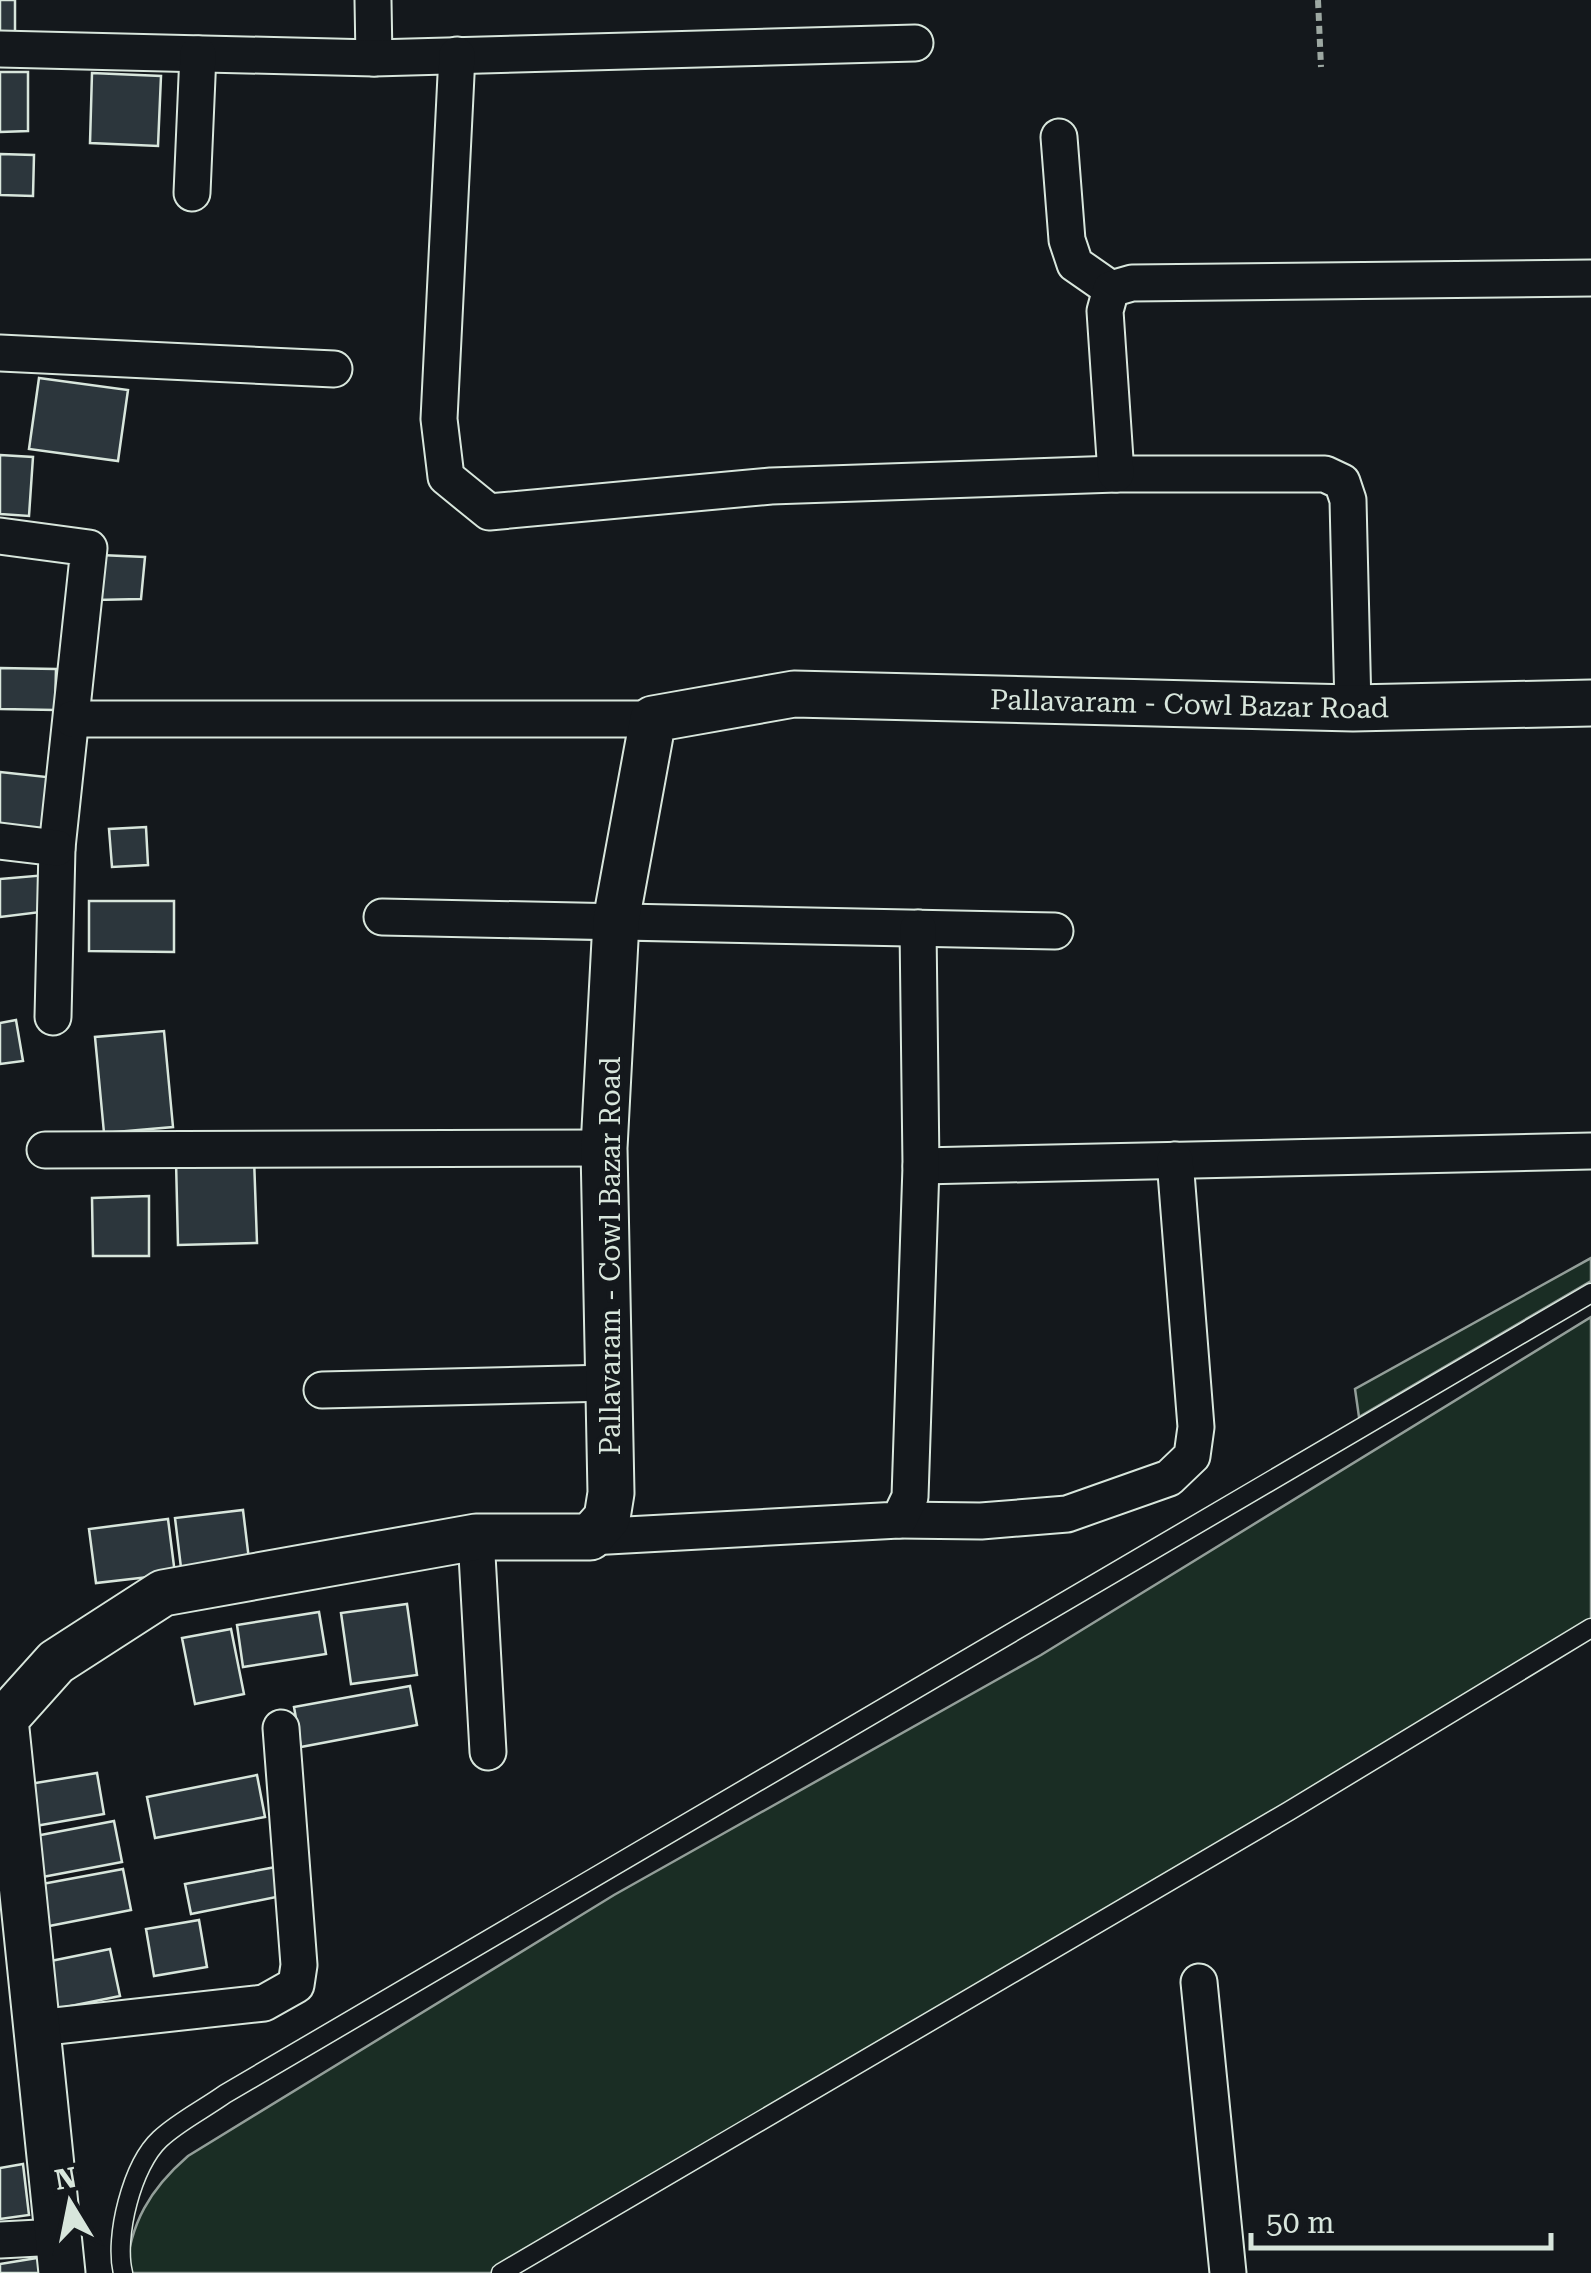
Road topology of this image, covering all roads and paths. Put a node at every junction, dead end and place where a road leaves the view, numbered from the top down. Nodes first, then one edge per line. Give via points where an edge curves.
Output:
1 (373, 0) edge
2 (1318, 0) edge
3 (915, 43) dead end
4 (0, 49) edge
5 (198, 54) junction
6 (458, 55) junction
7 (374, 58) junction
8 (1321, 67) dead end
9 (1059, 137) dead end
10 (192, 193) dead end
11 (1591, 278) edge
12 (1111, 289) junction
13 (0, 354) edge
14 (334, 369) dead end
15 (1116, 474) junction
16 (0, 536) edge
17 (1591, 703) edge
18 (1353, 708) junction
19 (653, 719) junction
20 (72, 720) junction
21 (0, 841) edge
22 (57, 848) junction
23 (382, 917) dead end
24 (616, 922) junction
25 (918, 928) junction
26 (1054, 931) dead end
27 (53, 1017) dead end
28 (604, 1148) junction
29 (45, 1150) dead end
30 (1591, 1151) edge
31 (1175, 1160) junction
32 (921, 1166) junction
33 (1591, 1293) edge
34 (609, 1384) junction
35 (322, 1390) dead end
36 (899, 1520) junction
37 (476, 1537) junction
38 (590, 1537) junction
39 (1591, 1628) edge
40 (281, 1728) dead end
41 (4, 1739) edge
42 (488, 1752) dead end
43 (1199, 1982) dead end
44 (37, 2028) junction
45 (0, 2240) edge
46 (60, 2255) edge
47 (123, 2273) edge
48 (501, 2273) edge
49 (1228, 2273) edge

1 - 7 street
2 - 8 path
3 - 6 street
4 - 5 street
5 - 7 street
5 - 10 street
6 - 7 street
6 - 15 street via 439,419 446,477 489,512 771,486
9 - 12 street via 1075,264
11 - 12 street via 1132,283
12 - 15 street via 1105,311
13 - 14 street
15 - 18 street via 1325,474 1342,482 1348,500
16 - 20 street via 89,548
17 - 18 street, Pallavaram - Cowl Bazar Road
18 - 19 street, Pallavaram - Cowl Bazar Road via 794,694
19 - 20 street
19 - 24 street, Pallavaram - Cowl Bazar Road
20 - 22 street
21 - 22 street
22 - 27 street
23 - 24 street
24 - 25 street
24 - 28 street, Pallavaram - Cowl Bazar Road
25 - 26 street
25 - 32 street
28 - 29 street
28 - 34 street, Pallavaram - Cowl Bazar Road
30 - 31 street
31 - 32 street
31 - 36 street via 1196,1427 1192,1456 1170,1478 1067,1514
32 - 36 street via 910,1497
33 - 47 lane via 226,2094 158,2141 128,2199 118,2254
34 - 35 street
34 - 38 street, Pallavaram - Cowl Bazar Road via 611,1492 607,1518
36 - 38 street
37 - 38 street
37 - 41 street via 163,1593 56,1662 5,1719
37 - 42 street
39 - 48 lane
40 - 44 street via 296,1985 264,2003
41 - 44 street
43 - 49 street
44 - 46 street
45 - 46 street

